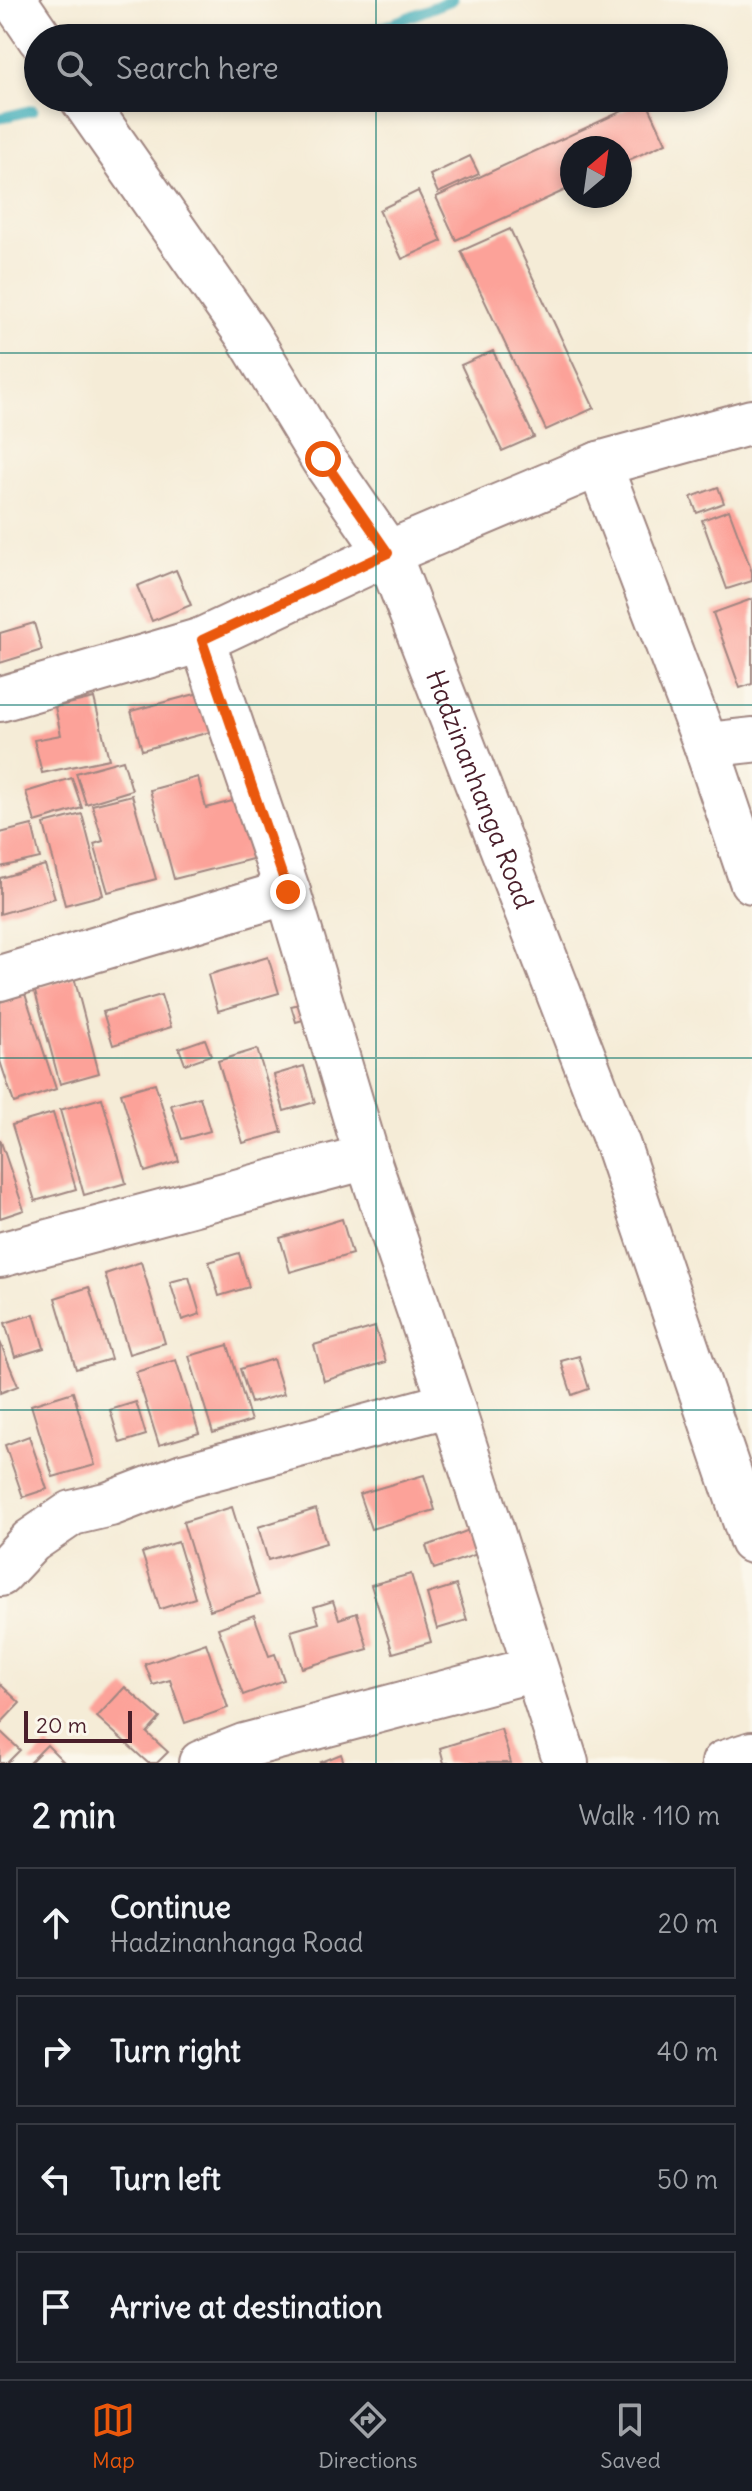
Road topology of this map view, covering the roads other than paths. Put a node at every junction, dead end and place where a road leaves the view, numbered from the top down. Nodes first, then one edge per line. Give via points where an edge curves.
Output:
1 (14, 0) edge
2 (30, 24) edge
3 (92, 112) edge
4 (752, 422) edge
5 (599, 464) junction
6 (388, 553) junction
7 (202, 640) junction
8 (0, 699) edge
9 (752, 740) edge
10 (706, 745) junction
11 (752, 881) edge
12 (288, 892) junction
13 (0, 978) edge
14 (367, 1157) junction
15 (0, 1255) edge
16 (451, 1404) junction
17 (752, 1541) edge
18 (0, 1574) edge
19 (535, 1669) junction
20 (752, 1754) edge
21 (201, 1763) edge
22 (566, 1763) edge
23 (724, 1763) edge

1 - 2 street
3 - 6 street, Hadzinanhanga Road via 247,334
4 - 5 street
5 - 6 street
5 - 10 street
6 - 7 street
6 - 17 street, Hadzinanhanga Road via 618,1146
7 - 8 street
7 - 12 street
9 - 10 street
10 - 11 street
12 - 13 street
12 - 14 street
14 - 15 street
14 - 16 street
16 - 18 street via 183,1476 72,1513 31,1541
16 - 19 street
19 - 21 street via 244,1746
19 - 22 street
20 - 23 street

